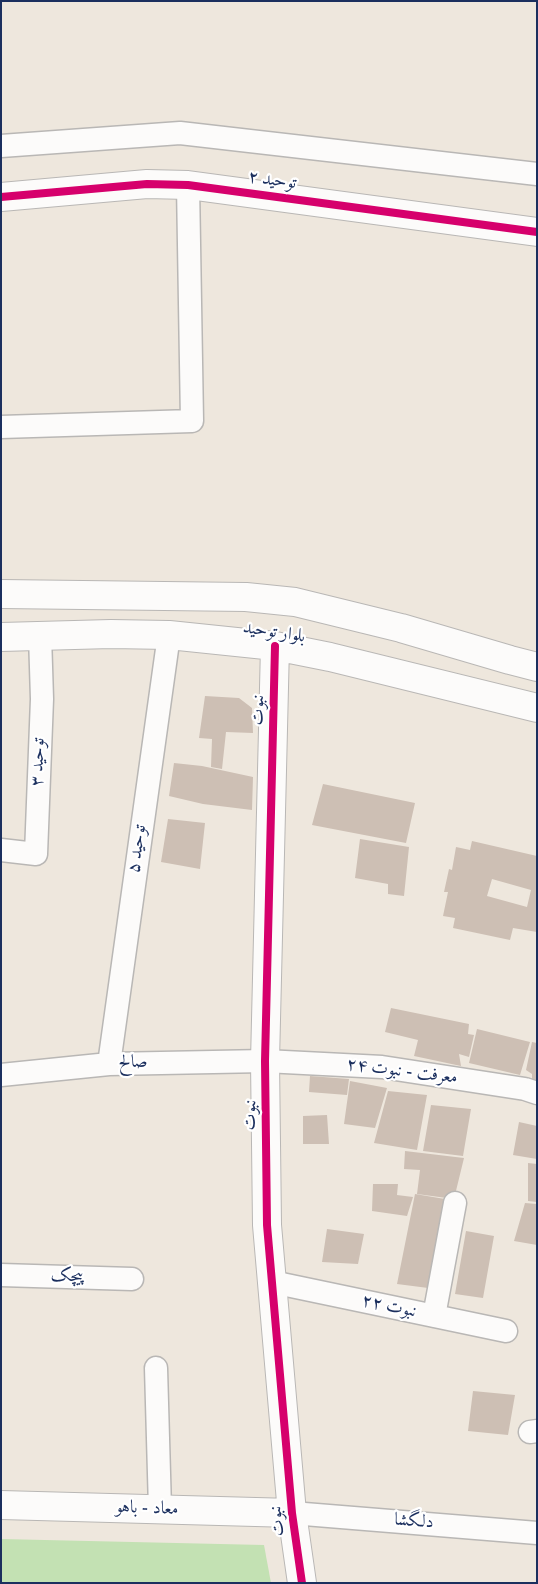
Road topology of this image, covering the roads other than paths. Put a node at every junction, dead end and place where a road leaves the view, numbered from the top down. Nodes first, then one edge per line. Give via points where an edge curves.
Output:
1 (1, 146) edge
2 (537, 174) edge
3 (188, 185) junction
4 (1, 196) edge
5 (537, 232) edge
6 (1, 427) edge
7 (1, 594) edge
8 (40, 635) junction
9 (169, 635) junction
10 (1, 637) edge
11 (275, 646) junction
12 (537, 667) edge
13 (537, 708) edge
14 (1, 850) edge
15 (265, 1061) junction
16 (109, 1064) junction
17 (1, 1075) edge
18 (537, 1093) edge
19 (455, 1203) dead end
20 (1, 1275) edge
21 (132, 1279) dead end
22 (272, 1282) junction
23 (434, 1316) junction
24 (506, 1331) dead end
25 (156, 1368) dead end
26 (1, 1505) edge
27 (160, 1509) junction
28 (292, 1513) junction
29 (537, 1533) edge
30 (302, 1583) edge

1 - 2 street via 180,133
3 - 4 street, توحید ۲ via 147,184
3 - 5 street, توحید ۲
3 - 6 street via 192,421
7 - 12 street, بلوار توحید via 246,598 295,602
8 - 9 street, بلوار توحید
8 - 10 street, بلوار توحید
8 - 14 street, توحید ۳ via 42,699 36,854
9 - 11 street, بلوار توحید
9 - 16 street, توحید ۵
11 - 13 street, بلوار توحید
11 - 15 street, نبوت
15 - 16 street, صالح
15 - 18 street, معرفت - نبوت ۲۴ via 382,1067
15 - 22 street, نبوت via 267,1225
16 - 17 street, صالح
19 - 23 street
20 - 21 street, پیچک
22 - 23 street, نبوت ۲۲
22 - 28 street, نبوت
23 - 24 street, نبوت ۲۲
25 - 27 street
26 - 27 street, معاد - باهو
27 - 28 street, معاد - باهو
28 - 29 street, دلگشا
28 - 30 street, نبوت

